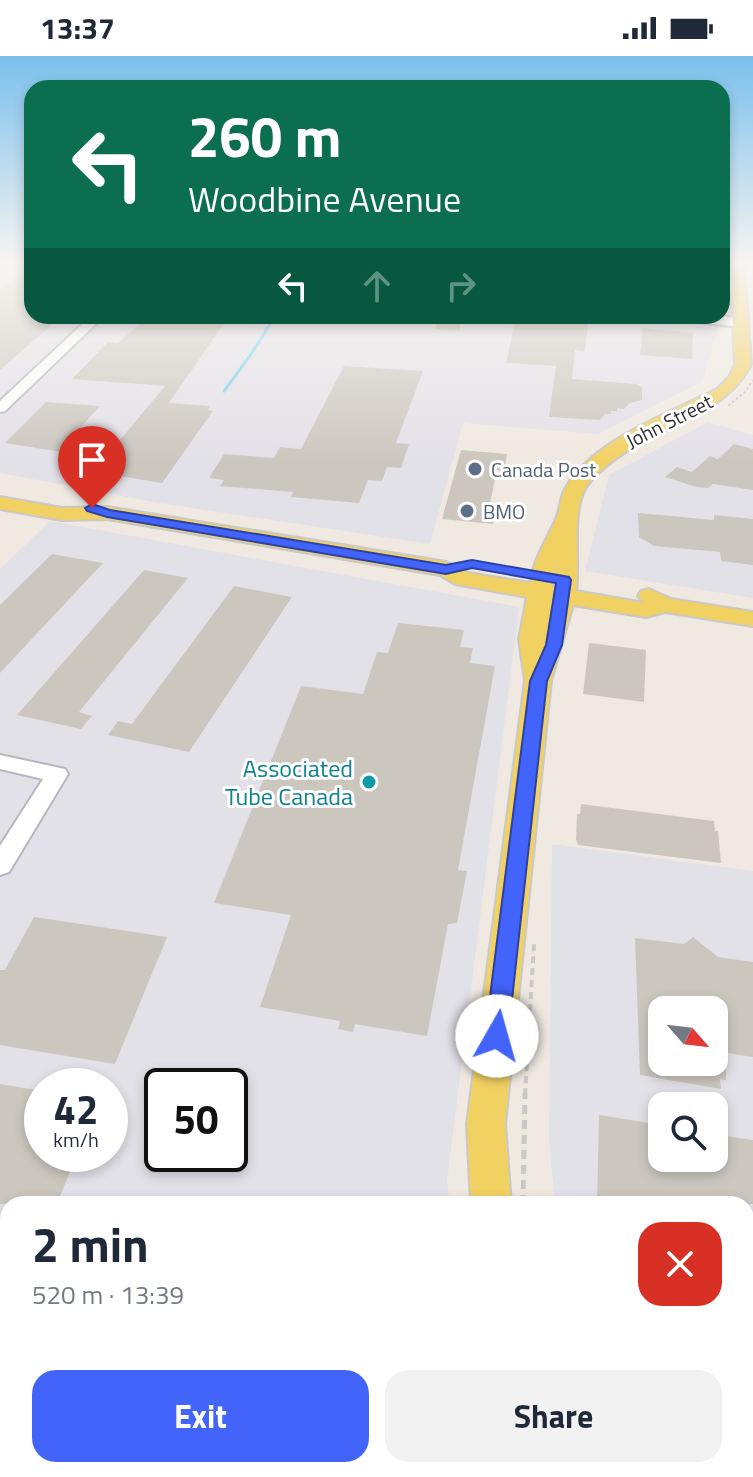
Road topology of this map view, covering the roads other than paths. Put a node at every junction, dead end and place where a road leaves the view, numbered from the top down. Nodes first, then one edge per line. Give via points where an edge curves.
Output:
1 (84, 329) edge
2 (741, 329) edge
3 (0, 408) edge
4 (0, 489) edge
5 (0, 503) edge
6 (107, 513) junction
7 (551, 586) junction
8 (753, 619) edge
9 (0, 762) edge
10 (0, 866) edge
11 (490, 1196) edge

1 - 3 street
2 - 7 main road, John Street via 743,364 723,393 600,460 573,493 567,519 571,545
4 - 6 main road via 77,502
5 - 6 main road via 62,514
6 - 7 main road via 446,569 463,579
7 - 8 main road via 646,610 665,605
7 - 11 main road, John Street via 554,645 538,681 486,1124
9 - 10 street via 57,774

